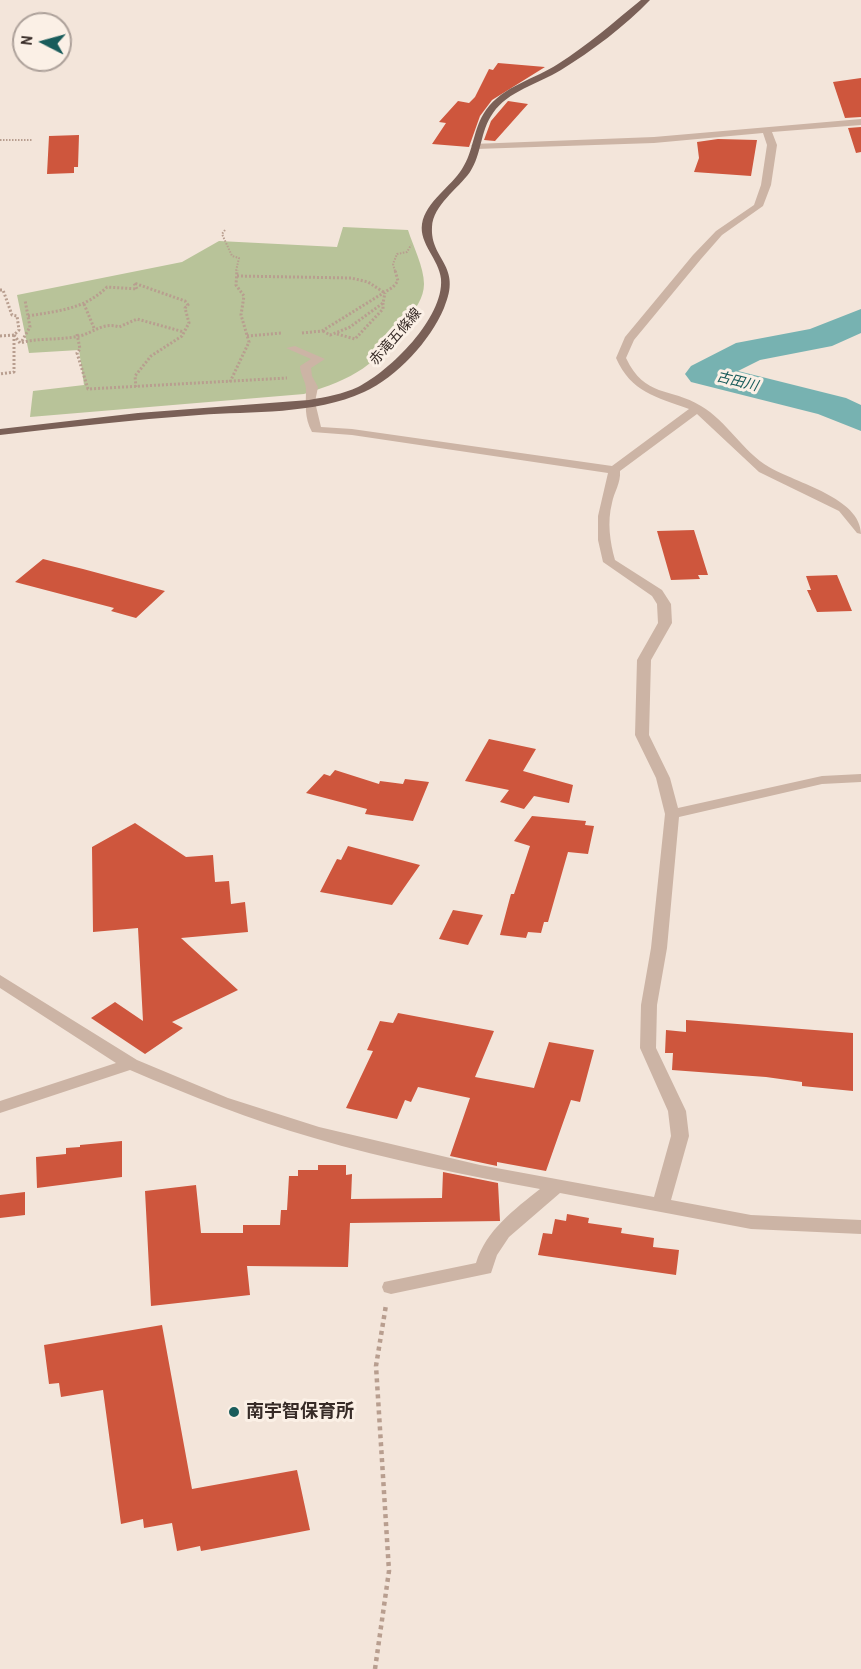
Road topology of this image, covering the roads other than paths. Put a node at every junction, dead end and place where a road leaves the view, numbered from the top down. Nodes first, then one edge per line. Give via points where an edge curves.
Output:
1 (646, 0) edge
2 (861, 122) edge
3 (767, 132) junction
4 (476, 146) junction
5 (291, 348) dead end
6 (309, 402) junction
7 (697, 408) junction
8 (0, 432) edge
9 (614, 470) junction
10 (861, 530) edge
11 (861, 778) edge
12 (672, 814) junction
13 (0, 980) edge
14 (131, 1065) junction
15 (0, 1107) edge
16 (557, 1185) junction
17 (661, 1205) junction
18 (861, 1227) edge
19 (391, 1287) road end

1 - 4 main road, 赤滝五條線 via 561,66 492,107 484,117
2 - 3 street
3 - 4 street
3 - 7 street via 772,145 766,185 758,206 719,233 697,257 629,339 621,358 628,373 649,391
4 - 6 main road, 赤滝五條線 via 466,171 429,216 426,234 443,268 446,292 431,323 382,378 360,390
5 - 6 street via 320,359 305,366 312,387
6 - 8 main road, 赤滝五條線
6 - 9 street via 316,430
7 - 9 street
7 - 10 street via 763,469 843,508
9 - 12 street via 616,480 606,502 604,542 609,562 657,593 664,604 665,623 644,660 642,735 663,778
11 - 12 street via 812,782
12 - 17 street via 659,948 649,1005 648,1048 677,1111 680,1136
13 - 14 street
14 - 15 street
14 - 16 street via 222,1102 317,1133
16 - 17 street
16 - 19 street via 500,1234 486,1256 484,1268
17 - 18 street via 751,1222

